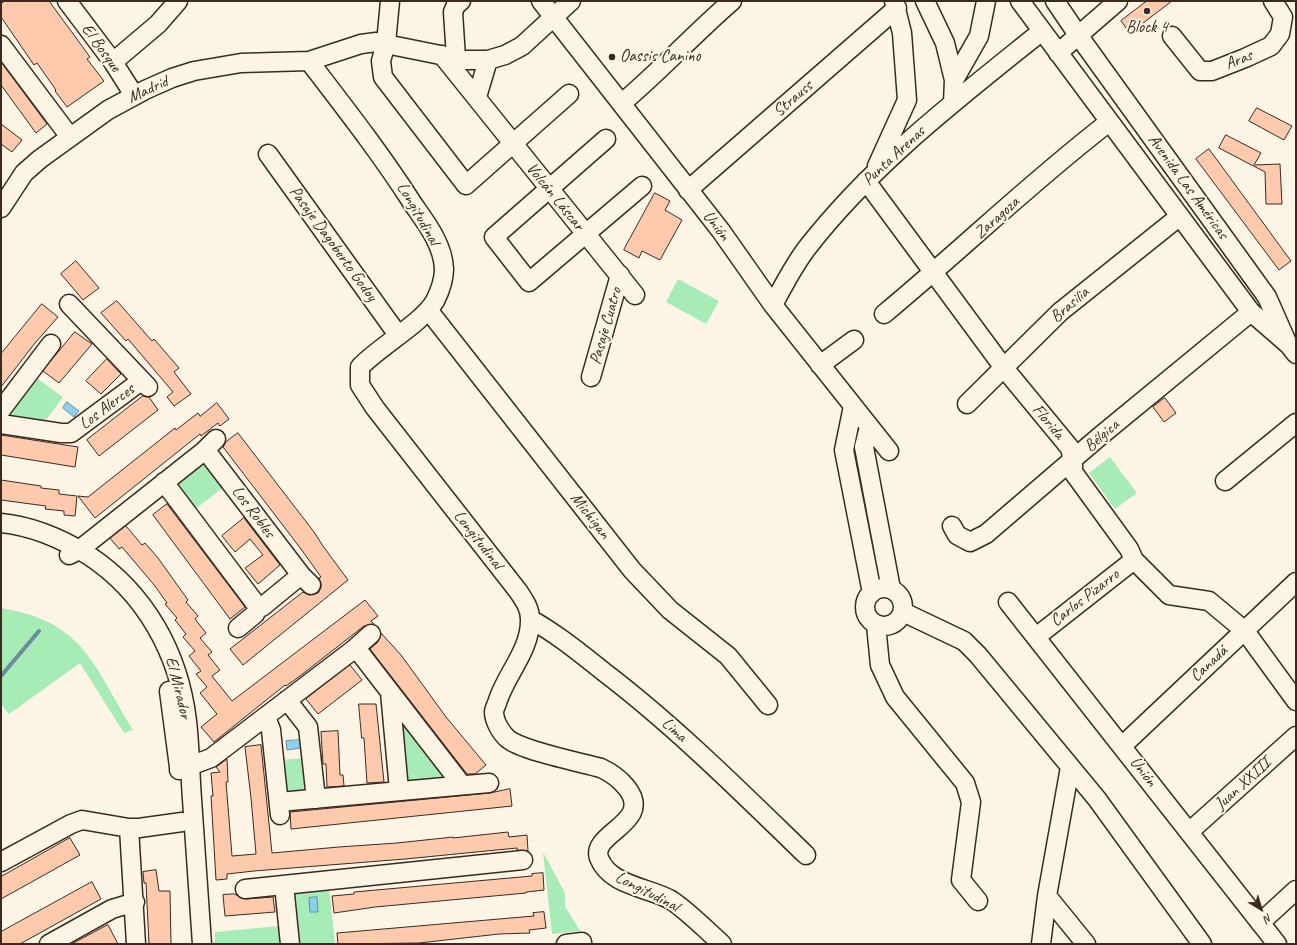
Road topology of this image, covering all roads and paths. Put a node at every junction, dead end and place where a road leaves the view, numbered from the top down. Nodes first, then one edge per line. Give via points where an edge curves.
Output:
1 (67, 1) edge
2 (178, 1) edge
3 (390, 1) edge
4 (461, 1) edge
5 (541, 1) edge
6 (571, 1) edge
7 (732, 1) edge
8 (925, 1) edge
9 (986, 1) edge
10 (1020, 1) edge
11 (1055, 1) edge
12 (1118, 1) edge
13 (1273, 1) edge
14 (896, 4) edge
15 (553, 17) junction
16 (1042, 31) junction
17 (1078, 35) junction
18 (1172, 36) dead end
19 (386, 42) junction
20 (1, 44) edge
21 (1058, 53) junction
22 (449, 57) junction
23 (488, 60) junction
24 (113, 62) junction
25 (309, 62) junction
26 (954, 80) junction
27 (569, 94) dead end
28 (134, 95) junction
29 (477, 97) junction
30 (622, 103) junction
31 (953, 103) junction
32 (1109, 122) junction
33 (70, 137) junction
34 (606, 139) dead end
35 (513, 145) junction
36 (268, 154) dead end
37 (871, 176) junction
38 (642, 186) dead end
39 (549, 190) junction
40 (688, 190) junction
41 (1, 208) edge
42 (1180, 216) junction
43 (586, 234) junction
44 (934, 273) junction
45 (620, 275) junction
46 (635, 295) dead end
47 (68, 304) dead end
48 (773, 305) junction
49 (429, 311) junction
50 (1251, 312) junction
51 (884, 314) dead end
52 (398, 335) junction
53 (854, 340) dead end
54 (51, 344) dead end
55 (1292, 349) edge
56 (820, 365) junction
57 (1004, 368) junction
58 (591, 377) dead end
59 (967, 404) dead end
60 (853, 406) junction
61 (1, 410) edge
62 (1296, 423) edge
63 (1, 424) edge
64 (869, 427) junction
65 (864, 447) junction
66 (844, 450) junction
67 (889, 451) dead end
68 (1074, 461) junction
69 (1225, 481) dead end
70 (164, 482) junction
71 (874, 499) junction
72 (854, 503) junction
73 (1, 523) edge
74 (952, 526) dead end
75 (1, 535) edge
76 (73, 553) junction
77 (1134, 560) junction
78 (1296, 582) edge
79 (891, 589) junction
80 (872, 593) junction
81 (1008, 602) dead end
82 (258, 607) junction
83 (903, 612) junction
84 (530, 619) junction
85 (883, 626) junction
86 (238, 628) dead end
87 (1245, 630) junction
88 (371, 634) dead end
89 (1036, 637) junction
90 (354, 650) junction
91 (390, 692) junction
92 (288, 700) junction
93 (1296, 701) edge
94 (768, 705) dead end
95 (266, 717) junction
96 (1296, 736) edge
97 (1122, 746) junction
98 (1070, 767) junction
99 (184, 768) junction
100 (489, 783) dead end
101 (462, 785) junction
102 (399, 790) junction
103 (316, 799) junction
104 (182, 822) junction
105 (129, 828) junction
106 (1189, 832) junction
107 (806, 855) dead end
108 (523, 860) dead end
109 (1, 862) edge
110 (284, 885) junction
111 (245, 889) dead end
112 (1296, 890) edge
113 (1047, 896) junction
114 (978, 901) dead end
115 (135, 902) junction
116 (1260, 923) junction
117 (49, 944) edge
118 (136, 944) edge
119 (190, 944) edge
120 (202, 944) edge
121 (290, 944) edge
122 (722, 944) edge
123 (1041, 944) edge
124 (1086, 944) edge
125 (1202, 944) edge
126 (1277, 944) edge

1 - 24 street, El Bosque
2 - 24 street via 158,24
3 - 19 street
4 - 22 street via 453,12
5 - 15 street, Unión
6 - 15 street, Madrid
7 - 30 street via 653,77
8 - 26 street via 945,43
9 - 26 street via 979,36
10 - 16 street, Avenida Las Américas
11 - 17 street, Avenida Las Américas
12 - 17 street
13 - 18 street, Aras via 1283,17 1280,34 1271,46 1212,71 1200,71
14 - 37 street via 902,33 907,100
14 - 40 street, Strauss
15 - 23 street, Madrid via 522,46
15 - 30 street, Unión
16 - 21 street, Avenida Las Américas
16 - 31 street, Punta Arenas
17 - 21 street
17 - 55 street, Avenida Las Américas via 1267,297
19 - 22 street, Madrid
19 - 25 street, Madrid via 361,44
19 - 35 street via 381,61 383,77 466,185
20 - 33 street
21 - 32 street, Avenida Las Américas
22 - 23 street, Madrid via 474,61
22 - 29 street, Volcán Láscar
23 - 29 street
24 - 28 street, El Bosque
25 - 28 street, Madrid via 217,66 172,78
25 - 49 street, Longitudinal via 390,168 436,240 444,268 442,283
26 - 31 street
27 - 35 street
28 - 33 street, Madrid
29 - 35 street, Volcán Láscar
30 - 40 street, Unión
31 - 37 street, Punta Arenas
32 - 42 street, Avenida Las Américas
32 - 44 street, Zaragoza via 1048,170
33 - 41 street, Madrid via 24,173
34 - 39 street
35 - 39 street, Volcán Láscar
36 - 52 street, Pasaje Dagoberto Godoy
37 - 44 street, Florida
37 - 48 street, Punta Arenas via 806,249
38 - 43 street
39 - 43 street, Volcán Láscar
39 - 43 street via 494,237 529,282
40 - 48 street, Unión via 721,231
42 - 50 street, Avenida Las Américas
42 - 57 street, Brasilia via 1060,312
43 - 45 street, Volcán Láscar
44 - 51 street, Zaragoza
44 - 57 street, Florida
45 - 46 street, Volcán Láscar
45 - 58 street, Pasaje Cuatro
47 - 63 street, Los Alerces via 106,341 144,384 71,433
48 - 56 street, Unión
49 - 52 street, Longitudinal
49 - 94 street, Michigan via 632,570 670,610 728,656
50 - 55 street, Avenida Las Américas
50 - 68 street, Bélgica
52 - 84 street, Longitudinal via 360,367 360,385 375,408 518,591 528,607
53 - 56 street
54 - 61 street
56 - 60 street, Unión
57 - 59 street, Brasilia
57 - 68 street, Florida via 1070,448
60 - 64 street, Unión
60 - 66 street
62 - 69 street
64 - 65 street
64 - 67 street, Unión
65 - 66 street
65 - 71 street
66 - 72 street
68 - 74 street, Bélgica via 986,534 970,542 957,535
68 - 77 street, Florida via 1074,472 1129,549
70 - 76 street, Los Robles
70 - 82 street
70 - 82 street, Los Robles via 210,445 207,452 306,580
71 - 72 street
71 - 79 street
72 - 80 street
73 - 76 street, El Mirador via 44,533
75 - 76 street, El Mirador
76 - 99 street, El Mirador via 84,566 114,590 148,635 168,687
77 - 87 street, Florida via 1169,595 1209,601
77 - 89 street, Carlos Pizarro
78 - 87 street, Canadá
79 - 80 street via 876,589
79 - 83 street via 897,592 903,601
80 - 85 street via 867,596 864,607 867,618
81 - 89 street, Unión
82 - 86 street, Los Robles via 255,614
83 - 85 street via 899,621
83 - 98 street via 964,641
84 - 107 street, Lima via 555,633 635,696 725,776
84 - 122 street, Longitudinal via 519,659 502,689 494,712 499,728 508,739 523,746 601,768 621,781 630,793 634,805 620,828 604,840 598,849 602,862 618,879 670,900
85 - 114 street via 888,680 895,697 965,783 972,802 961,880
87 - 93 street, Florida
87 - 97 street, Canadá
88 - 90 street
89 - 97 street, Unión
90 - 91 street via 360,653
90 - 92 street
91 - 101 street
91 - 102 street
92 - 95 street
92 - 103 street via 308,727
95 - 99 street via 211,758
95 - 103 street via 271,730 279,808
96 - 106 street, Juan XXIII
97 - 106 street, Unión
98 - 113 street
98 - 125 street via 1097,798
99 - 104 street, El Mirador
99 - 120 street, El Mirador
100 - 101 street
101 - 102 street
102 - 103 street
104 - 105 street
104 - 119 street, El Mirador
105 - 109 street via 82,820
105 - 115 street
106 - 116 street, Unión
108 - 110 street
110 - 111 street
110 - 121 street
112 - 116 street
113 - 123 street
113 - 124 street
115 - 117 street via 112,908
115 - 118 street
116 - 126 street, Unión

